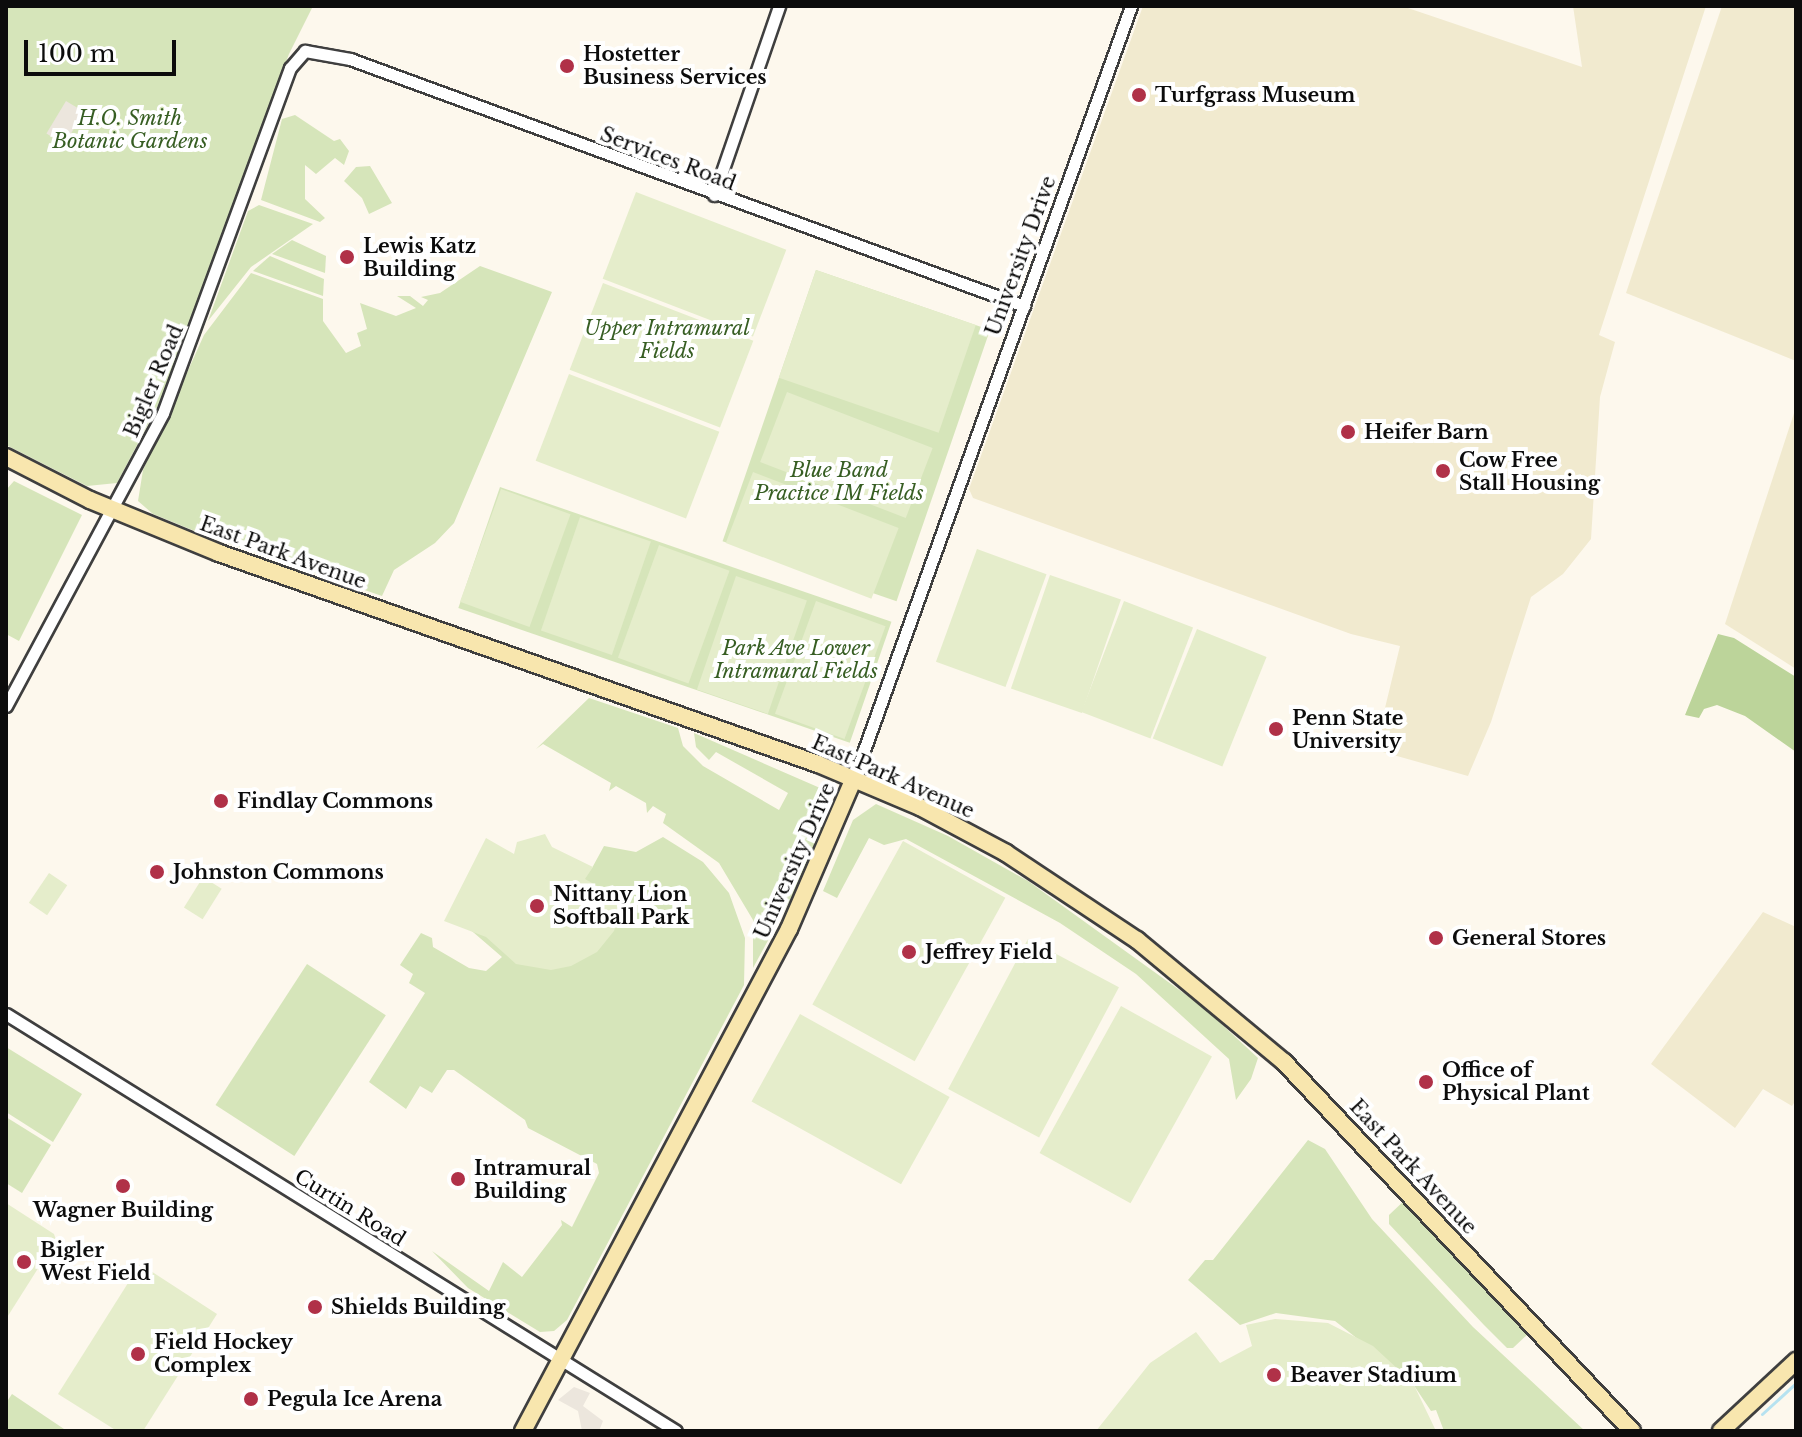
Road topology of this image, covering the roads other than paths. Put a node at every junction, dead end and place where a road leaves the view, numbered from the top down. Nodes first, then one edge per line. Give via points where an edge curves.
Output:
1 (779, 6) edge
2 (1131, 6) edge
3 (299, 53) joint
4 (714, 195) junction
5 (1024, 306) junction
6 (6, 457) edge
7 (113, 509) junction
8 (6, 706) edge
9 (854, 778) junction
10 (6, 1014) edge
11 (560, 1361) junction
12 (1796, 1361) edge
13 (523, 1431) edge
14 (676, 1431) edge
15 (1632, 1431) edge
16 (1721, 1431) edge

1 - 4 street
2 - 5 street, University Drive
3 - 4 street, Services Road via 350,59
3 - 7 street, Bigler Road via 174,387
4 - 5 street, Services Road
5 - 9 street, University Drive
6 - 7 main road, East Park Avenue
7 - 8 street, Bigler Road
7 - 9 main road, East Park Avenue via 232,558 698,717
9 - 11 main road, University Drive via 789,929
9 - 15 main road, East Park Avenue via 949,821 1033,870 1137,940 1225,1010 1312,1090
10 - 11 street, Curtin Road
11 - 13 main road, University Drive
11 - 14 street, Curtin Road
12 - 16 main road

